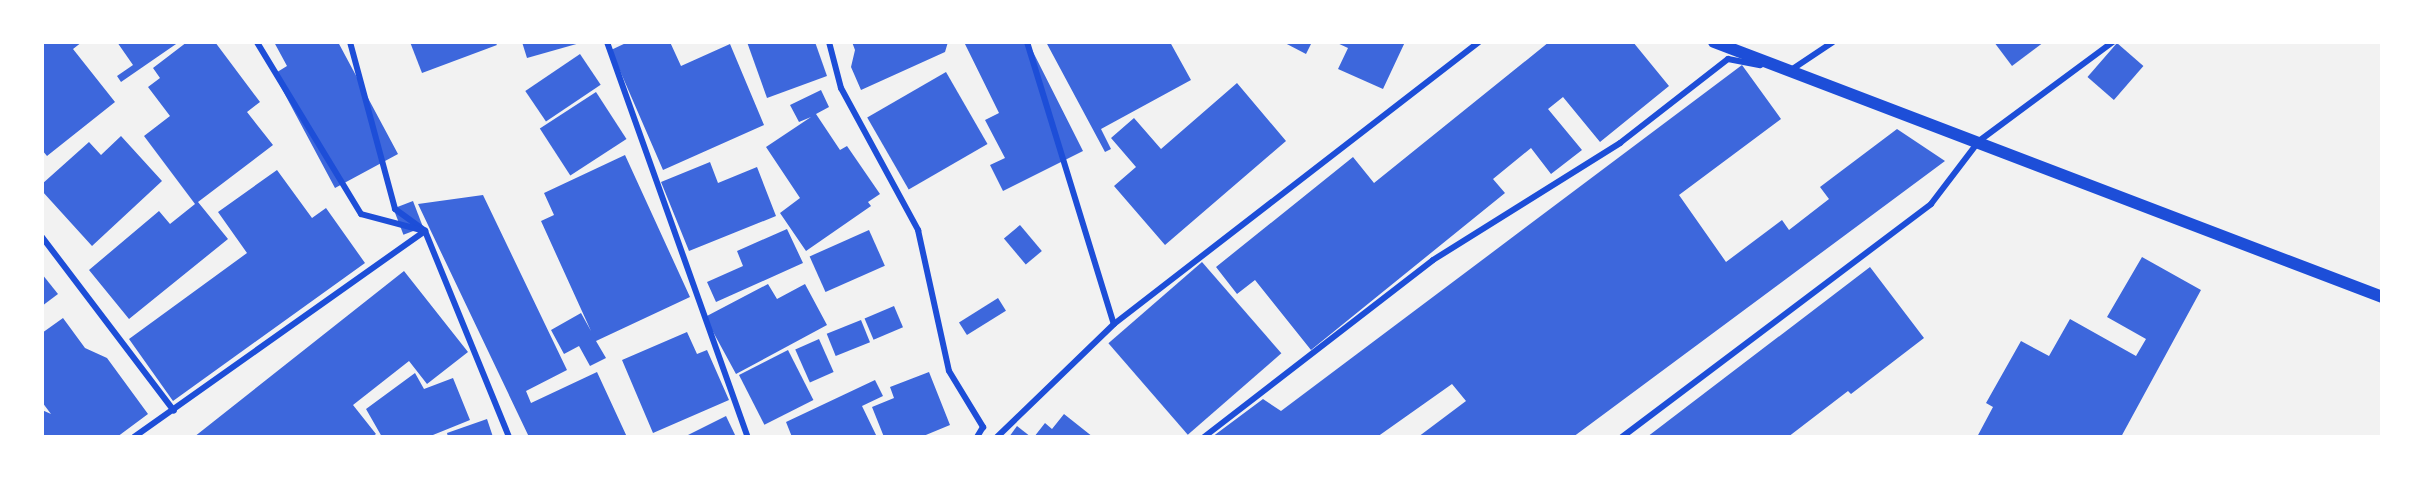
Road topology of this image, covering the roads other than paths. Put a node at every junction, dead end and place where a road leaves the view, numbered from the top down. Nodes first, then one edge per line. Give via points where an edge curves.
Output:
1 (257, 42) edge
2 (350, 42) edge
3 (607, 42) edge
4 (829, 42) edge
5 (1027, 42) edge
6 (1479, 42) edge
7 (1714, 42) edge
8 (1833, 42) edge
9 (2113, 42) edge
10 (1790, 70) junction
11 (1979, 141) junction
12 (425, 231) junction
13 (42, 237) edge
14 (2382, 297) edge
15 (1114, 324) junction
16 (174, 411) junction
17 (134, 437) edge
18 (509, 437) edge
19 (748, 437) edge
20 (977, 437) edge
21 (997, 437) edge
22 (1204, 437) edge
23 (1622, 437) edge

1 - 12 street via 361,214
2 - 12 street via 395,209
3 - 19 street
4 - 20 street via 841,88 918,230 950,372 983,427
5 - 15 street
6 - 15 street
7 - 10 main road
8 - 10 street
9 - 11 street
10 - 11 main road
10 - 22 street via 1728,59 1620,143 1433,260
11 - 14 main road
11 - 23 street via 1931,204
12 - 16 street
12 - 18 street
13 - 16 street
15 - 21 street
16 - 17 street

